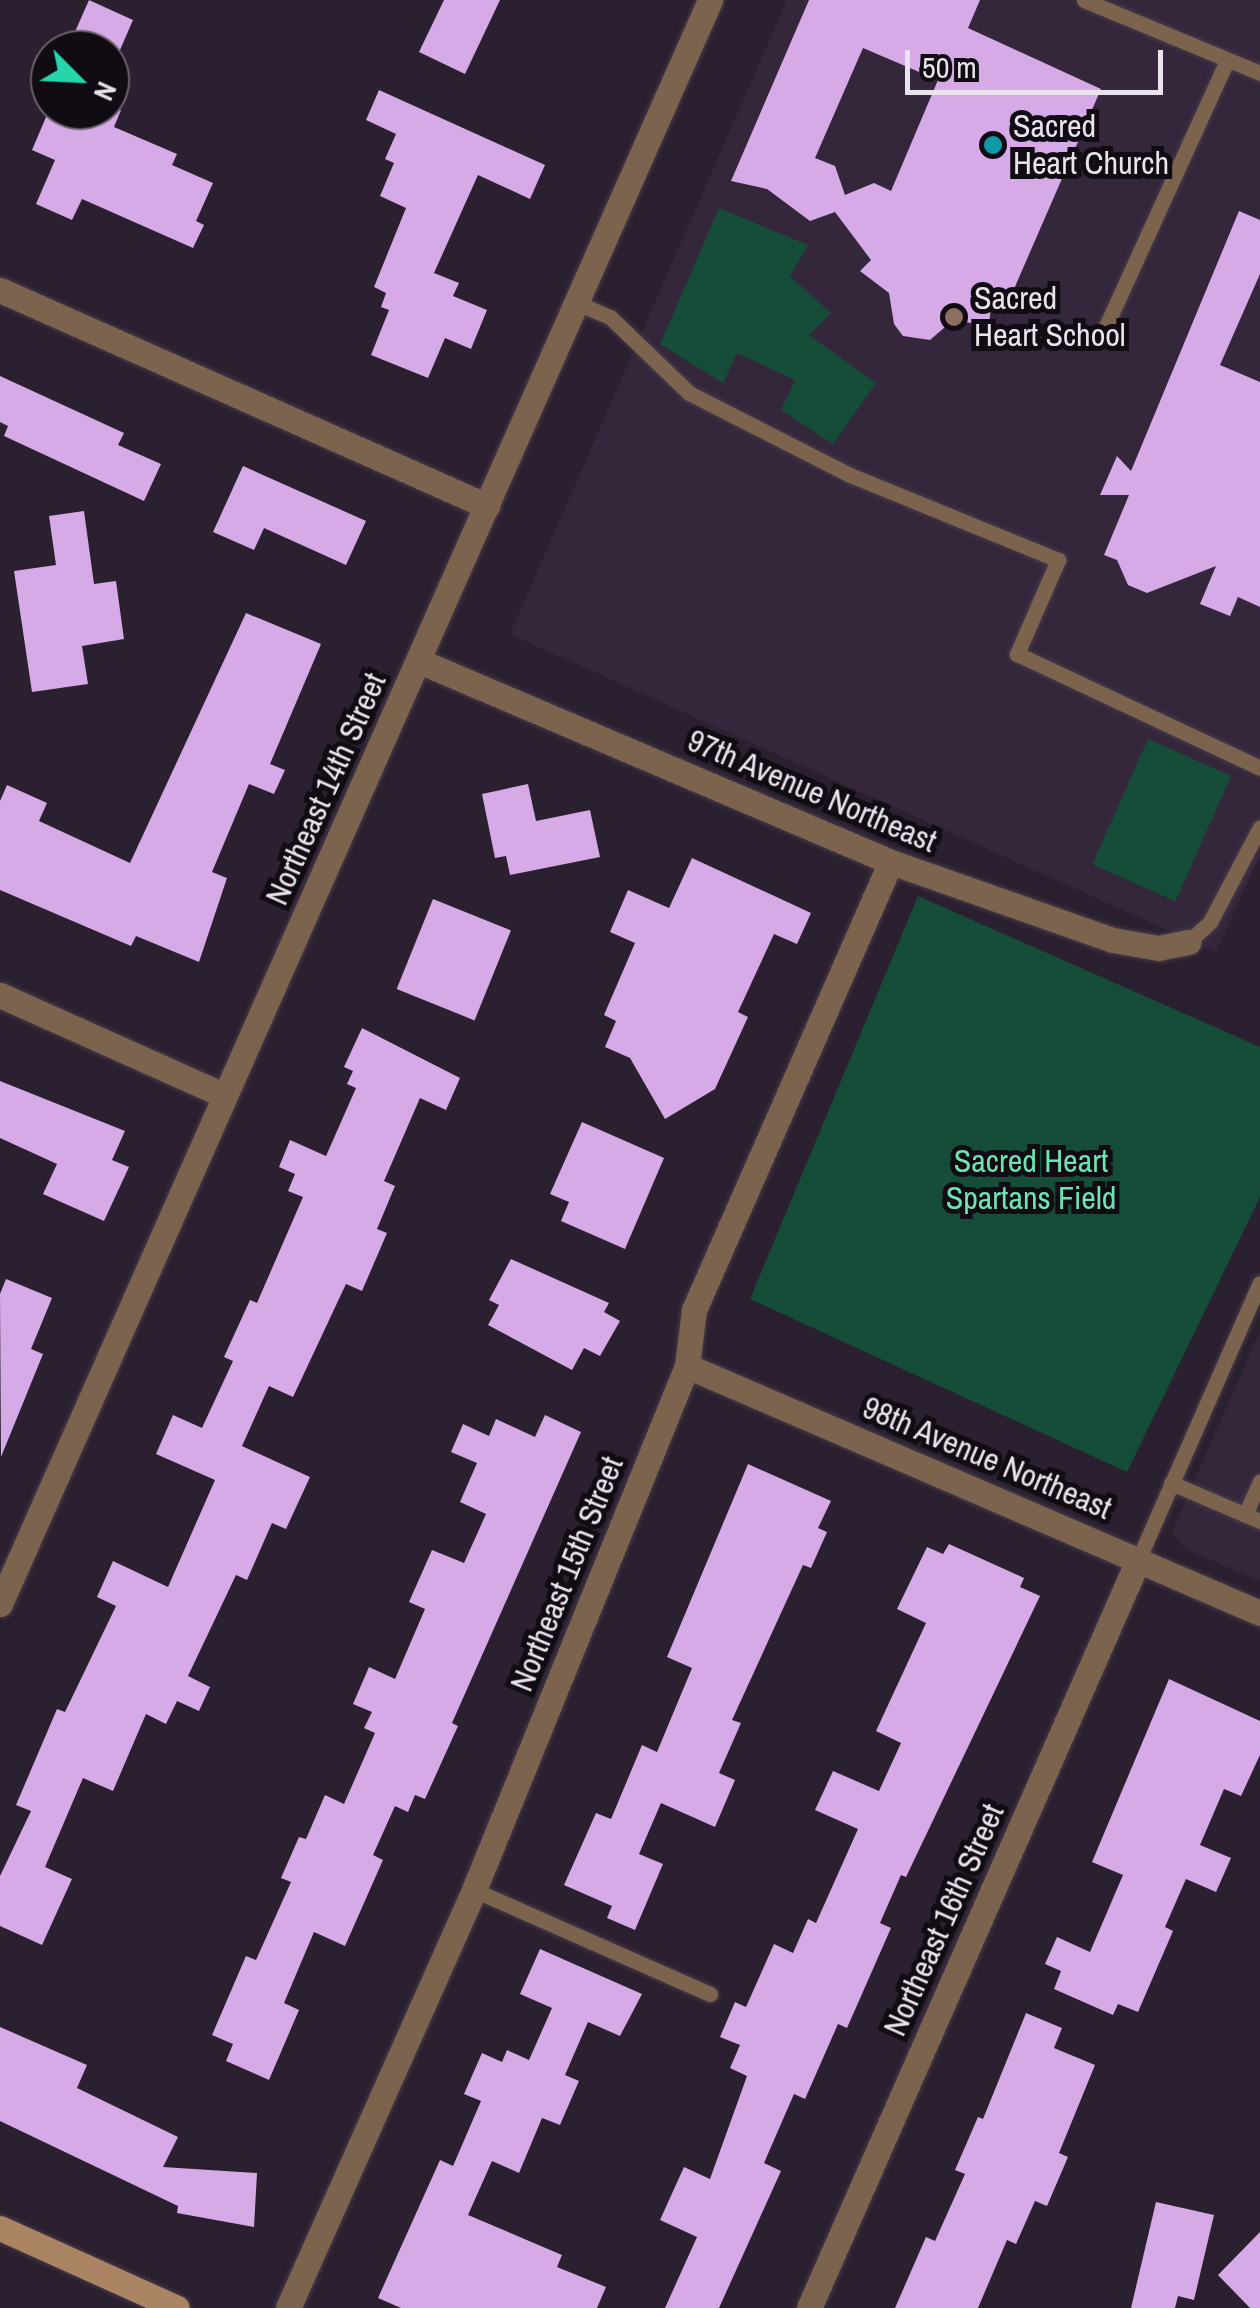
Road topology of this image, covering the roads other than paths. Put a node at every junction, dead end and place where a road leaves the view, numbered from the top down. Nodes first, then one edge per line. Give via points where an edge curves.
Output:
1 (710, 0) edge
2 (1084, 0) edge
3 (1226, 63) junction
4 (1260, 73) edge
5 (0, 290) edge
6 (578, 303) junction
7 (1101, 337) dead end
8 (488, 506) junction
9 (419, 661) junction
10 (1260, 768) edge
11 (1260, 828) edge
12 (891, 862) junction
13 (1188, 942) joint
14 (0, 995) edge
15 (224, 1095) junction
16 (1260, 1283) edge
17 (1243, 1319) junction
18 (1260, 1326) edge
19 (687, 1366) junction
20 (1260, 1481) edge
21 (1171, 1483) junction
22 (1252, 1518) edge
23 (1138, 1558) junction
24 (0, 1604) edge
25 (1260, 1613) edge
26 (474, 1890) junction
27 (710, 1994) dead end
28 (0, 2228) edge
29 (178, 2308) edge
30 (288, 2308) edge
31 (810, 2308) edge

1 - 6 street, Northeast 14th Street
2 - 3 lane
3 - 4 lane
3 - 7 lane
5 - 8 street
6 - 8 street, Northeast 14th Street
6 - 10 lane via 610,316 689,393 850,475 1058,560 1017,654
8 - 9 street, Northeast 14th Street
9 - 12 street, 97th Avenue Northeast
9 - 15 street, Northeast 14th Street
11 - 13 lane via 1210,922
12 - 13 street, 97th Avenue Northeast via 1113,940 1158,948
12 - 19 street, Northeast 15th Street via 694,1310
14 - 15 street
15 - 24 street, Northeast 14th Street
16 - 17 lane
17 - 18 lane
17 - 21 lane
19 - 23 street, 98th Avenue Northeast
19 - 26 street, Northeast 15th Street
20 - 22 lane
21 - 22 lane
21 - 23 lane
23 - 25 street, 98th Avenue Northeast
23 - 31 street, Northeast 16th Street
26 - 27 lane
26 - 30 street, Northeast 15th Street
28 - 29 street

